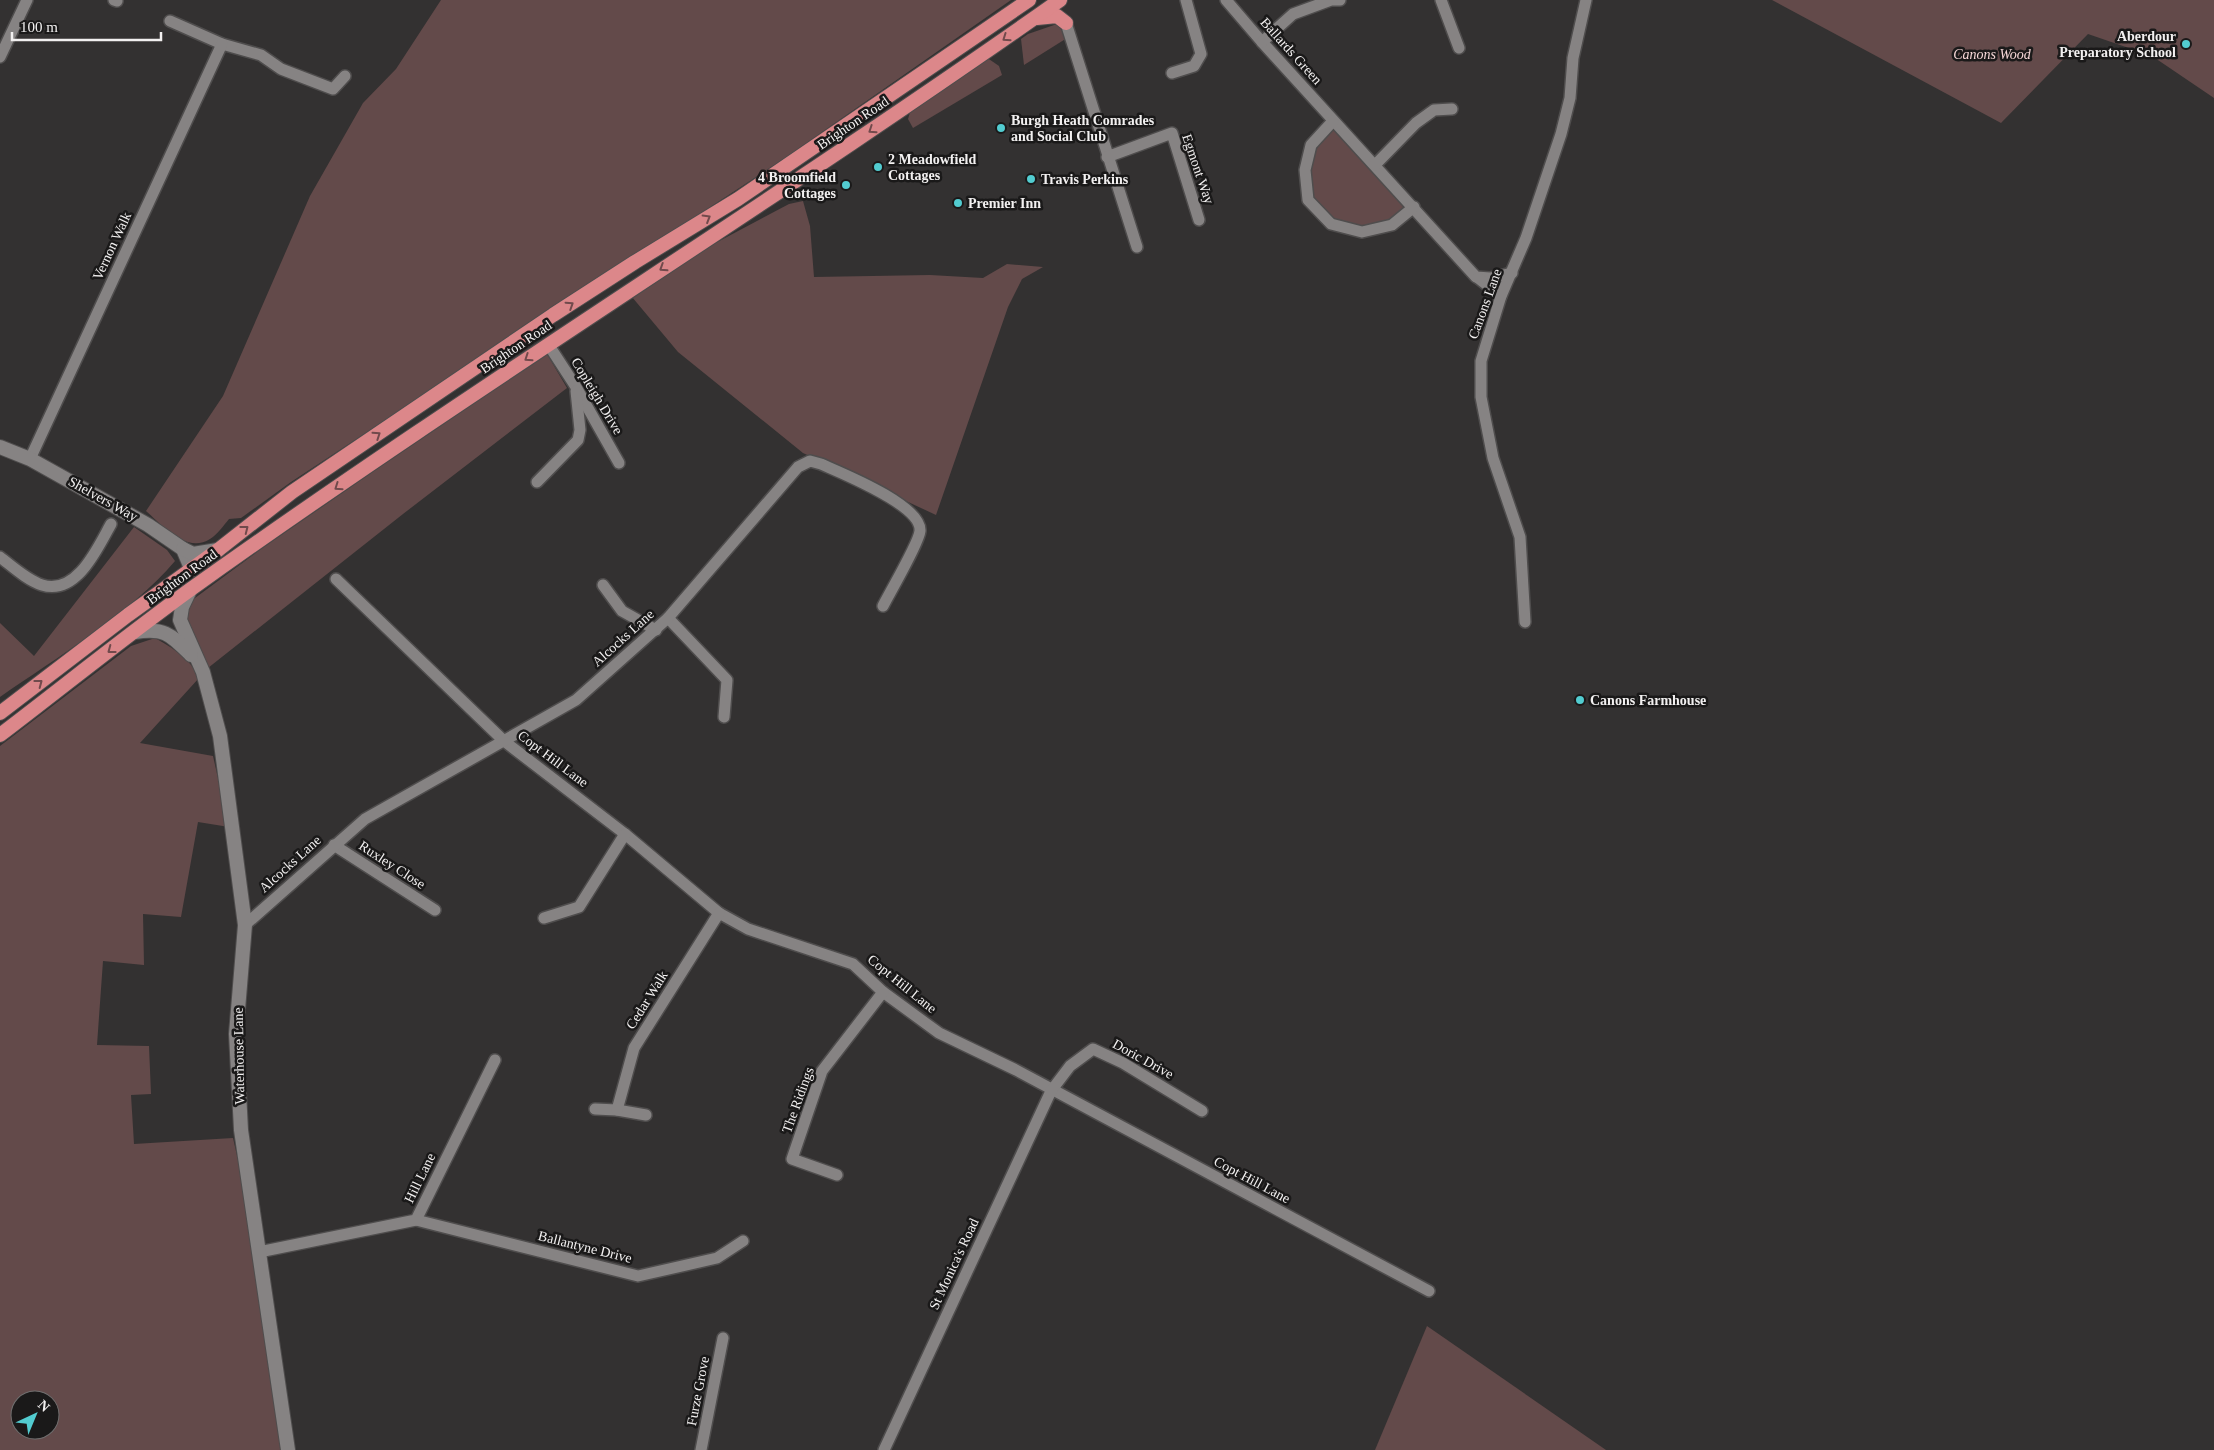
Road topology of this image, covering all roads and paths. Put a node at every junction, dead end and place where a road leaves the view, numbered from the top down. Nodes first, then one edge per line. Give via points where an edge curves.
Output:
1 (28, 0) edge
2 (1029, 0) edge
3 (1058, 0) edge
4 (1186, 0) edge
5 (1226, 0) edge
6 (1340, 0) edge
7 (1441, 0) edge
8 (1586, 0) edge
9 (170, 21) dead end
10 (1031, 21) junction
11 (1066, 23) junction
12 (1262, 42) junction
13 (222, 44) junction
14 (1459, 48) dead end
15 (0, 57) edge
16 (1172, 73) dead end
17 (345, 76) dead end
18 (1452, 109) dead end
19 (1333, 121) junction
20 (1107, 157) junction
21 (1375, 165) junction
22 (1414, 207) junction
23 (1199, 220) dead end
24 (1136, 247) dead end
25 (1512, 273) junction
26 (1476, 277) junction
27 (1501, 296) junction
28 (548, 344) junction
29 (576, 387) junction
30 (0, 447) edge
31 (30, 459) junction
32 (619, 463) dead end
33 (537, 482) dead end
34 (111, 524) dead end
35 (182, 549) junction
36 (218, 550) junction
37 (0, 558) edge
38 (235, 560) junction
39 (191, 568) junction
40 (336, 579) dead end
41 (603, 585) dead end
42 (190, 590) junction
43 (883, 606) dead end
44 (668, 618) junction
45 (1525, 622) dead end
46 (656, 630) junction
47 (135, 632) junction
48 (199, 663) junction
49 (0, 713) edge
50 (724, 717) dead end
51 (0, 735) edge
52 (504, 741) junction
53 (625, 834) junction
54 (334, 845) junction
55 (435, 910) dead end
56 (719, 913) junction
57 (544, 918) dead end
58 (245, 925) junction
59 (883, 992) junction
60 (495, 1060) dead end
61 (1051, 1091) junction
62 (595, 1109) dead end
63 (618, 1110) junction
64 (1202, 1112) dead end
65 (646, 1115) dead end
66 (837, 1175) dead end
67 (416, 1220) junction
68 (743, 1241) dead end
69 (260, 1252) junction
70 (1429, 1291) dead end
71 (723, 1338) dead end
72 (288, 1450) edge
73 (701, 1450) edge
74 (884, 1450) edge

1 - 15 street
36 -> 2 highway, Brighton Road via 300,487 586,294 738,200
3 - 10 highway, Brighton Road
3 - 11 highway
4 - 16 street via 1201,54 1194,66
5 - 12 street, Ballards Green
6 - 12 street via 1331,0 1293,14
7 - 14 street
8 - 25 street, Canons Lane via 1561,134
9 - 13 street
10 - 11 highway via 1057,16
10 -> 28 highway, Brighton Road via 887,121
11 - 20 street
12 - 19 street, Ballards Green
13 - 17 street via 261,55 281,69 333,89
13 - 31 street, Vernon Walk
18 - 21 street via 1434,110
19 - 21 street, Ballards Green
19 - 22 street via 1311,145 1305,170 1308,200 1332,224 1362,232 1392,225
20 - 23 street, Egmont Way via 1172,133
20 - 24 street
21 - 22 street, Ballards Green
22 - 26 street, Ballards Green
25 - 26 street via 1490,278
25 - 27 street, Canons Lane
26 - 27 street, Ballards Green
27 - 45 street, Canons Lane via 1481,361 1481,397 1493,458 1520,537
28 - 29 street, Copleigh Drive
28 -> 38 highway, Brighton Road
29 - 32 street, Copleigh Drive
29 - 33 street via 578,440
30 - 31 street, Shelvers Way
31 - 35 street, Shelvers Way via 148,525
34 - 37 street via 91,559 67,584 43,585
35 - 36 street via 193,554
35 - 39 street, Shelvers Way
36 - 39 highway, Brighton Road
38 - 39 highway via 202,571
38 - 42 highway, Brighton Road
49 -> 39 highway, Brighton Road
40 - 52 street, Copt Hill Lane
41 - 46 street via 622,611
42 - 47 highway, Brighton Road
42 - 48 street, Waterhouse Lane via 180,620
43 - 44 street, Alcocks Lane via 918,538 920,526 916,518 898,502 810,461 798,467
44 - 46 street, Alcocks Lane
44 - 50 street via 726,680
46 - 52 street, Alcocks Lane via 576,700
47 - 48 street via 154,630 167,633
47 -> 51 highway, Brighton Road
48 - 58 street, Waterhouse Lane via 220,736
52 - 53 street, Copt Hill Lane
52 - 54 street, Alcocks Lane via 364,819
53 - 56 street, Copt Hill Lane
53 - 57 street via 579,907
54 - 55 street, Ruxley Close
54 - 58 street, Alcocks Lane
56 - 59 street, Copt Hill Lane via 748,929 853,964
56 - 63 street, Cedar Walk via 634,1048
58 - 69 street, Waterhouse Lane via 236,1034 241,1130
59 - 61 street, Copt Hill Lane via 939,1032
59 - 66 street, The Ridings via 822,1072 792,1159
60 - 67 street, Hill Lane
61 - 64 street, Doric Drive via 1070,1066 1093,1049 1123,1063
61 - 70 street, Copt Hill Lane
61 - 74 street, St Monica's Road
62 - 63 street
63 - 65 street
67 - 68 street, Ballantyne Drive via 638,1276 717,1258
67 - 69 street, Hill Lane
69 - 72 street, Waterhouse Lane
71 - 73 street, Furze Grove

